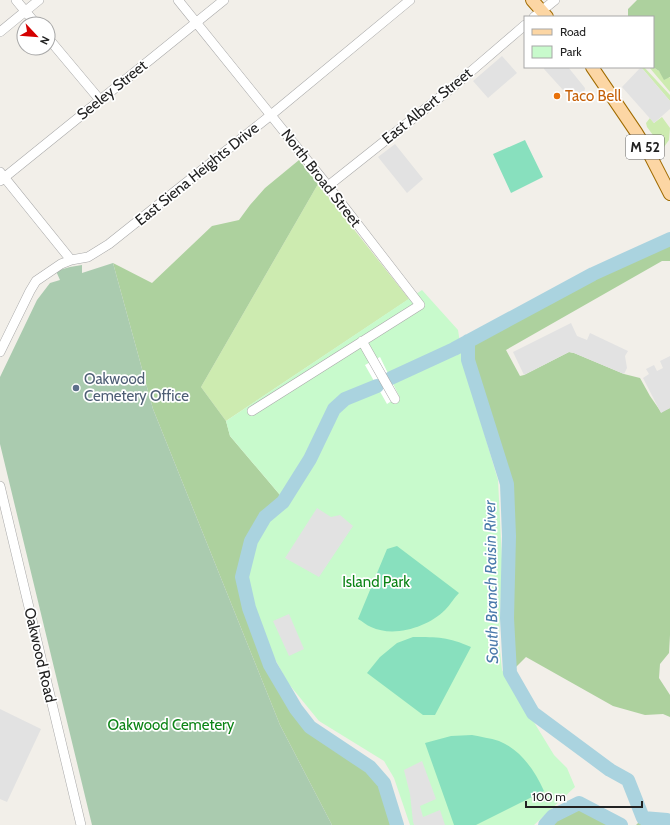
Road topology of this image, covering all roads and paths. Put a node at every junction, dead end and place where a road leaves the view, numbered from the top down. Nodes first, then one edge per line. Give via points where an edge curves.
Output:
1 (16, 0) edge
2 (38, 0) edge
3 (178, 0) edge
4 (224, 0) edge
5 (410, 0) edge
6 (532, 0) edge
7 (555, 0) edge
8 (25, 11) junction
9 (541, 15) edge
10 (29, 16) edge
11 (196, 22) junction
12 (524, 26) edge
13 (0, 32) edge
14 (56, 48) edge
15 (593, 68) edge
16 (100, 100) junction
17 (271, 115) junction
18 (2, 177) edge
19 (328, 186) junction
20 (670, 194) edge
21 (71, 260) junction
22 (362, 341) junction
23 (0, 350) edge
24 (395, 399) dead end
25 (252, 411) dead end
26 (0, 486) edge
27 (81, 825) edge

1 - 8 street
2 - 8 street
3 - 11 street, North Broad Street
4 - 11 street, Seeley Street
5 - 17 street, East Siena Heights Drive
6 - 9 main road
7 - 9 street
8 - 10 street
8 - 13 street
11 - 16 street, Seeley Street
11 - 17 street, North Broad Street
12 - 19 street, East Albert Street via 454,86
14 - 16 street
15 - 20 main road, M 52 via 636,132
16 - 18 street, Seeley Street
17 - 19 street, North Broad Street
17 - 21 street, East Siena Heights Drive via 109,244 88,257
18 - 21 street
19 - 22 street, North Broad Street via 420,305
21 - 23 street, East Siena Heights Drive via 36,281
22 - 24 street
22 - 25 street, North Broad Street
26 - 27 street, Oakwood Road

